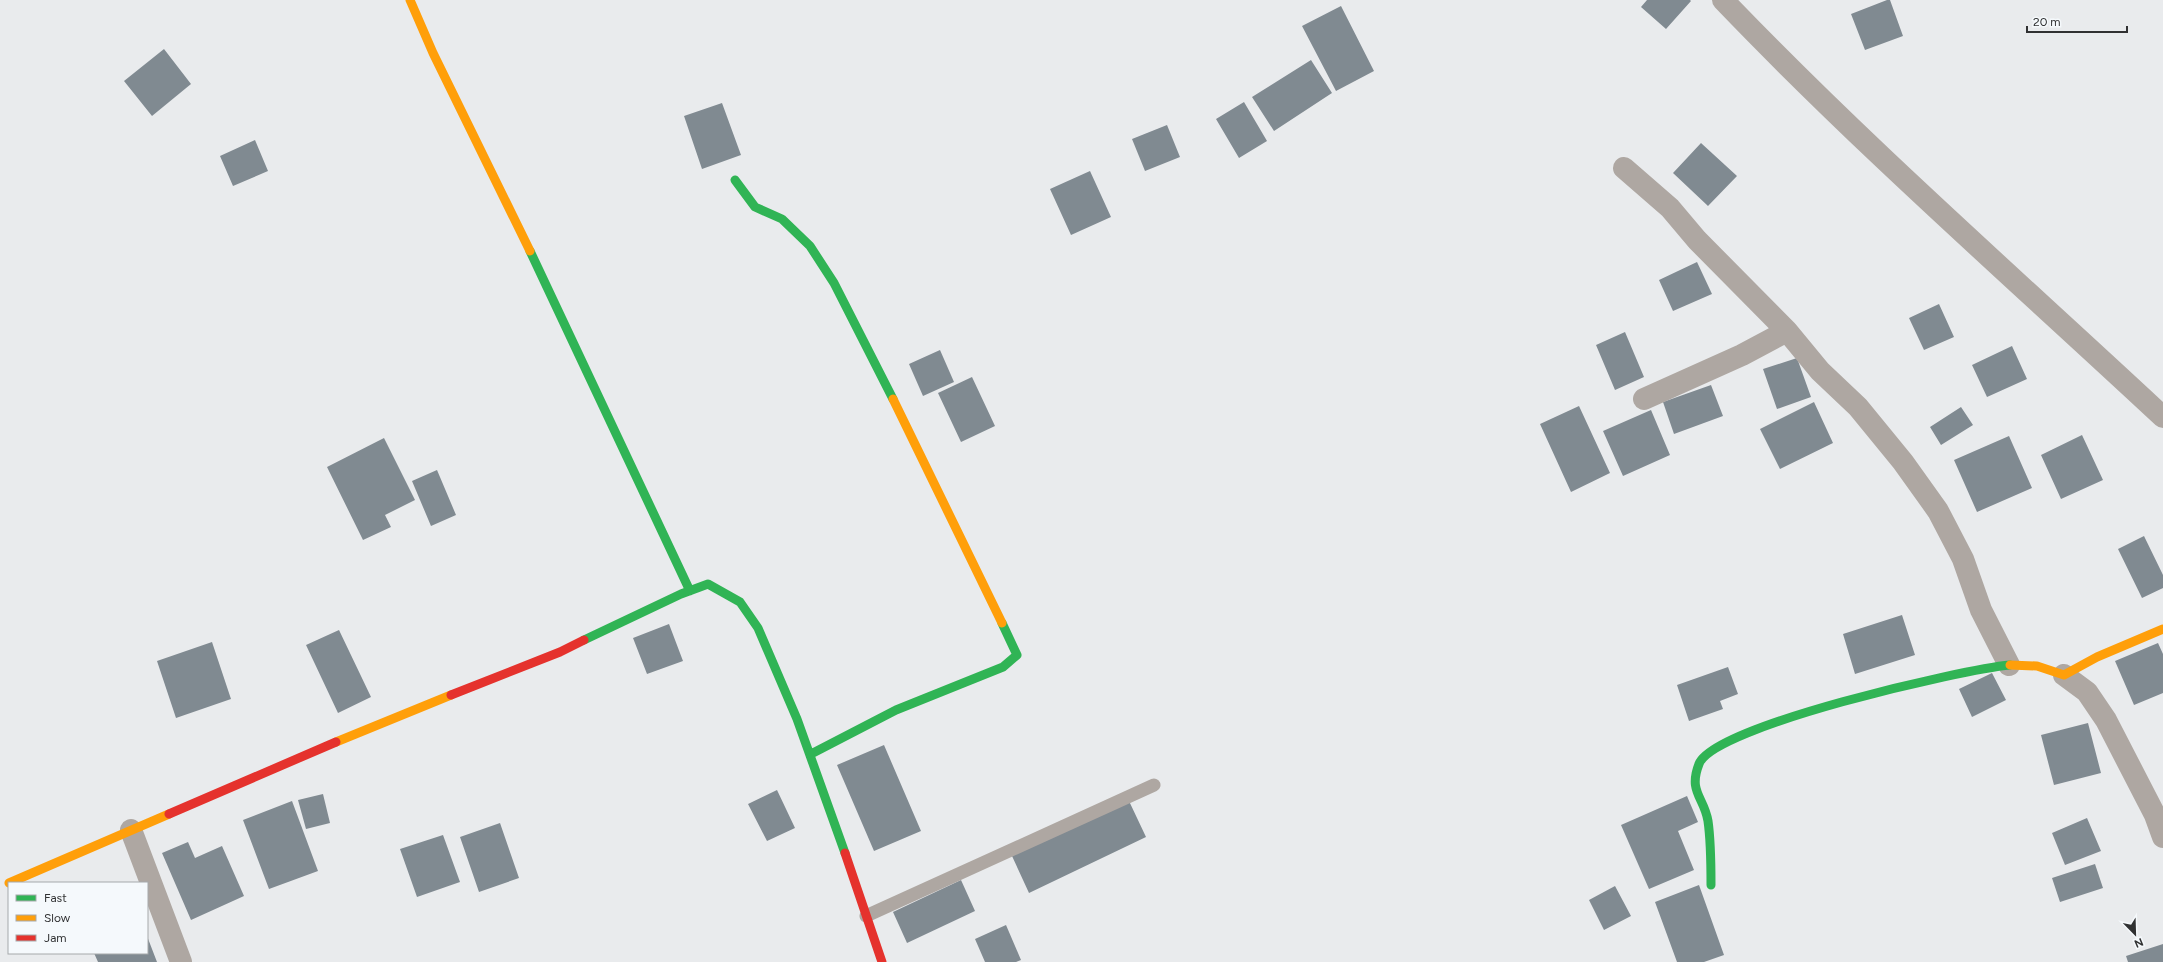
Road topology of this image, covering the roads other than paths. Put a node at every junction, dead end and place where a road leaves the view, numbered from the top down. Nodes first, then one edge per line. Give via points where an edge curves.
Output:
1 (410, 0) edge
2 (1723, 0) edge
3 (1624, 168) dead end
4 (735, 180) dead end
5 (1787, 332) junction
6 (1644, 399) dead end
7 (2163, 417) edge
8 (690, 591) junction
9 (2163, 629) edge
10 (2009, 665) junction
11 (2064, 675) junction
12 (811, 754) junction
13 (1154, 785) dead end
14 (131, 830) junction
15 (2163, 837) edge
16 (11, 882) edge
17 (1711, 885) dead end
18 (866, 916) junction
19 (181, 962) edge
20 (882, 962) edge

1 - 8 street via 479,149 528,244
2 - 7 street via 1786,66 1871,148
3 - 5 street via 1670,208 1697,240
4 - 12 street via 755,207 782,219 810,246 834,283 906,423 1017,655 1003,667 896,710
5 - 6 street via 1742,356
5 - 10 street via 1820,371 1858,407 1903,462 1938,511 1963,559 1981,610
8 - 12 street via 708,584 731,595 747,610 795,712
8 - 14 street via 560,652 366,729
9 - 11 street via 2097,657
10 - 11 street via 2040,665
10 - 17 street via 1952,674 1852,700 1766,726 1716,746 1701,759 1695,790 1706,812 1711,850
11 - 15 street via 2087,692 2106,720 2155,815
12 - 18 street
13 - 18 lane
14 - 16 street
14 - 19 street
18 - 20 street

